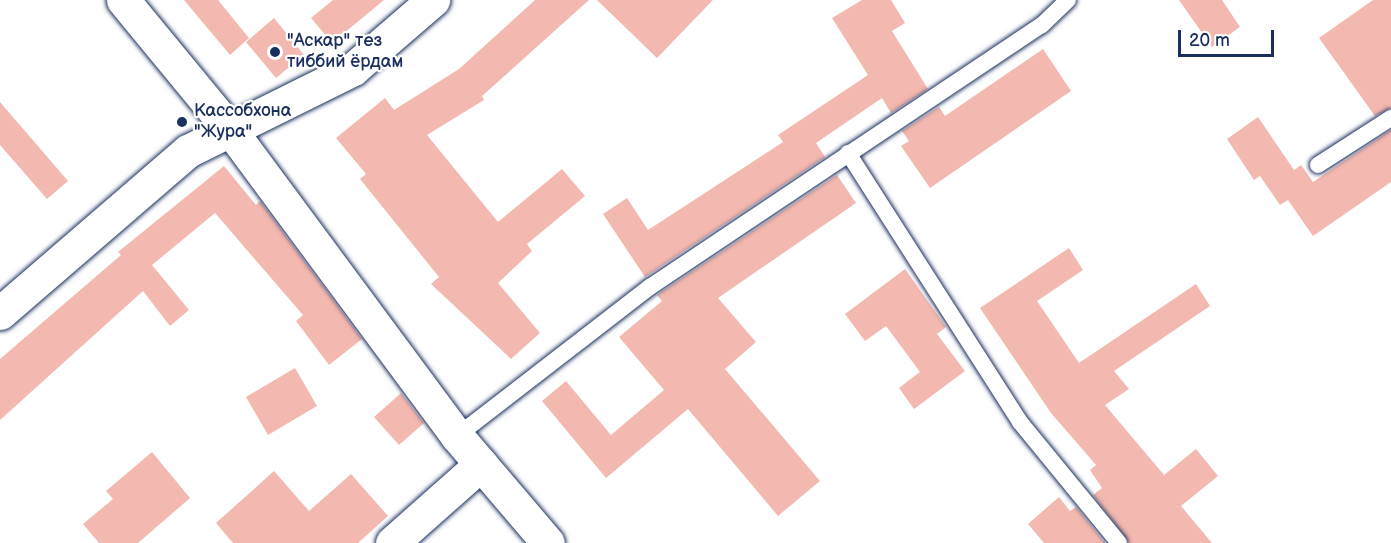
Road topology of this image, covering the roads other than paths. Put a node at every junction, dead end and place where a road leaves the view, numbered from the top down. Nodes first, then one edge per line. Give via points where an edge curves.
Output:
1 (123, 0) edge
2 (433, 0) edge
3 (1068, 0) edge
4 (1391, 118) edge
5 (232, 132) junction
6 (848, 153) junction
7 (1318, 165) dead end
8 (0, 312) edge
9 (457, 436) junction
10 (481, 464) junction
11 (392, 543) edge
12 (548, 543) edge
13 (1119, 543) edge

1 - 5 main road
2 - 5 main road via 353,69
3 - 6 lane via 1042,25
4 - 7 lane
5 - 8 main road via 188,152
5 - 9 main road
6 - 9 lane via 650,287
6 - 13 lane via 1020,422
9 - 10 main road
10 - 11 main road
10 - 12 main road

